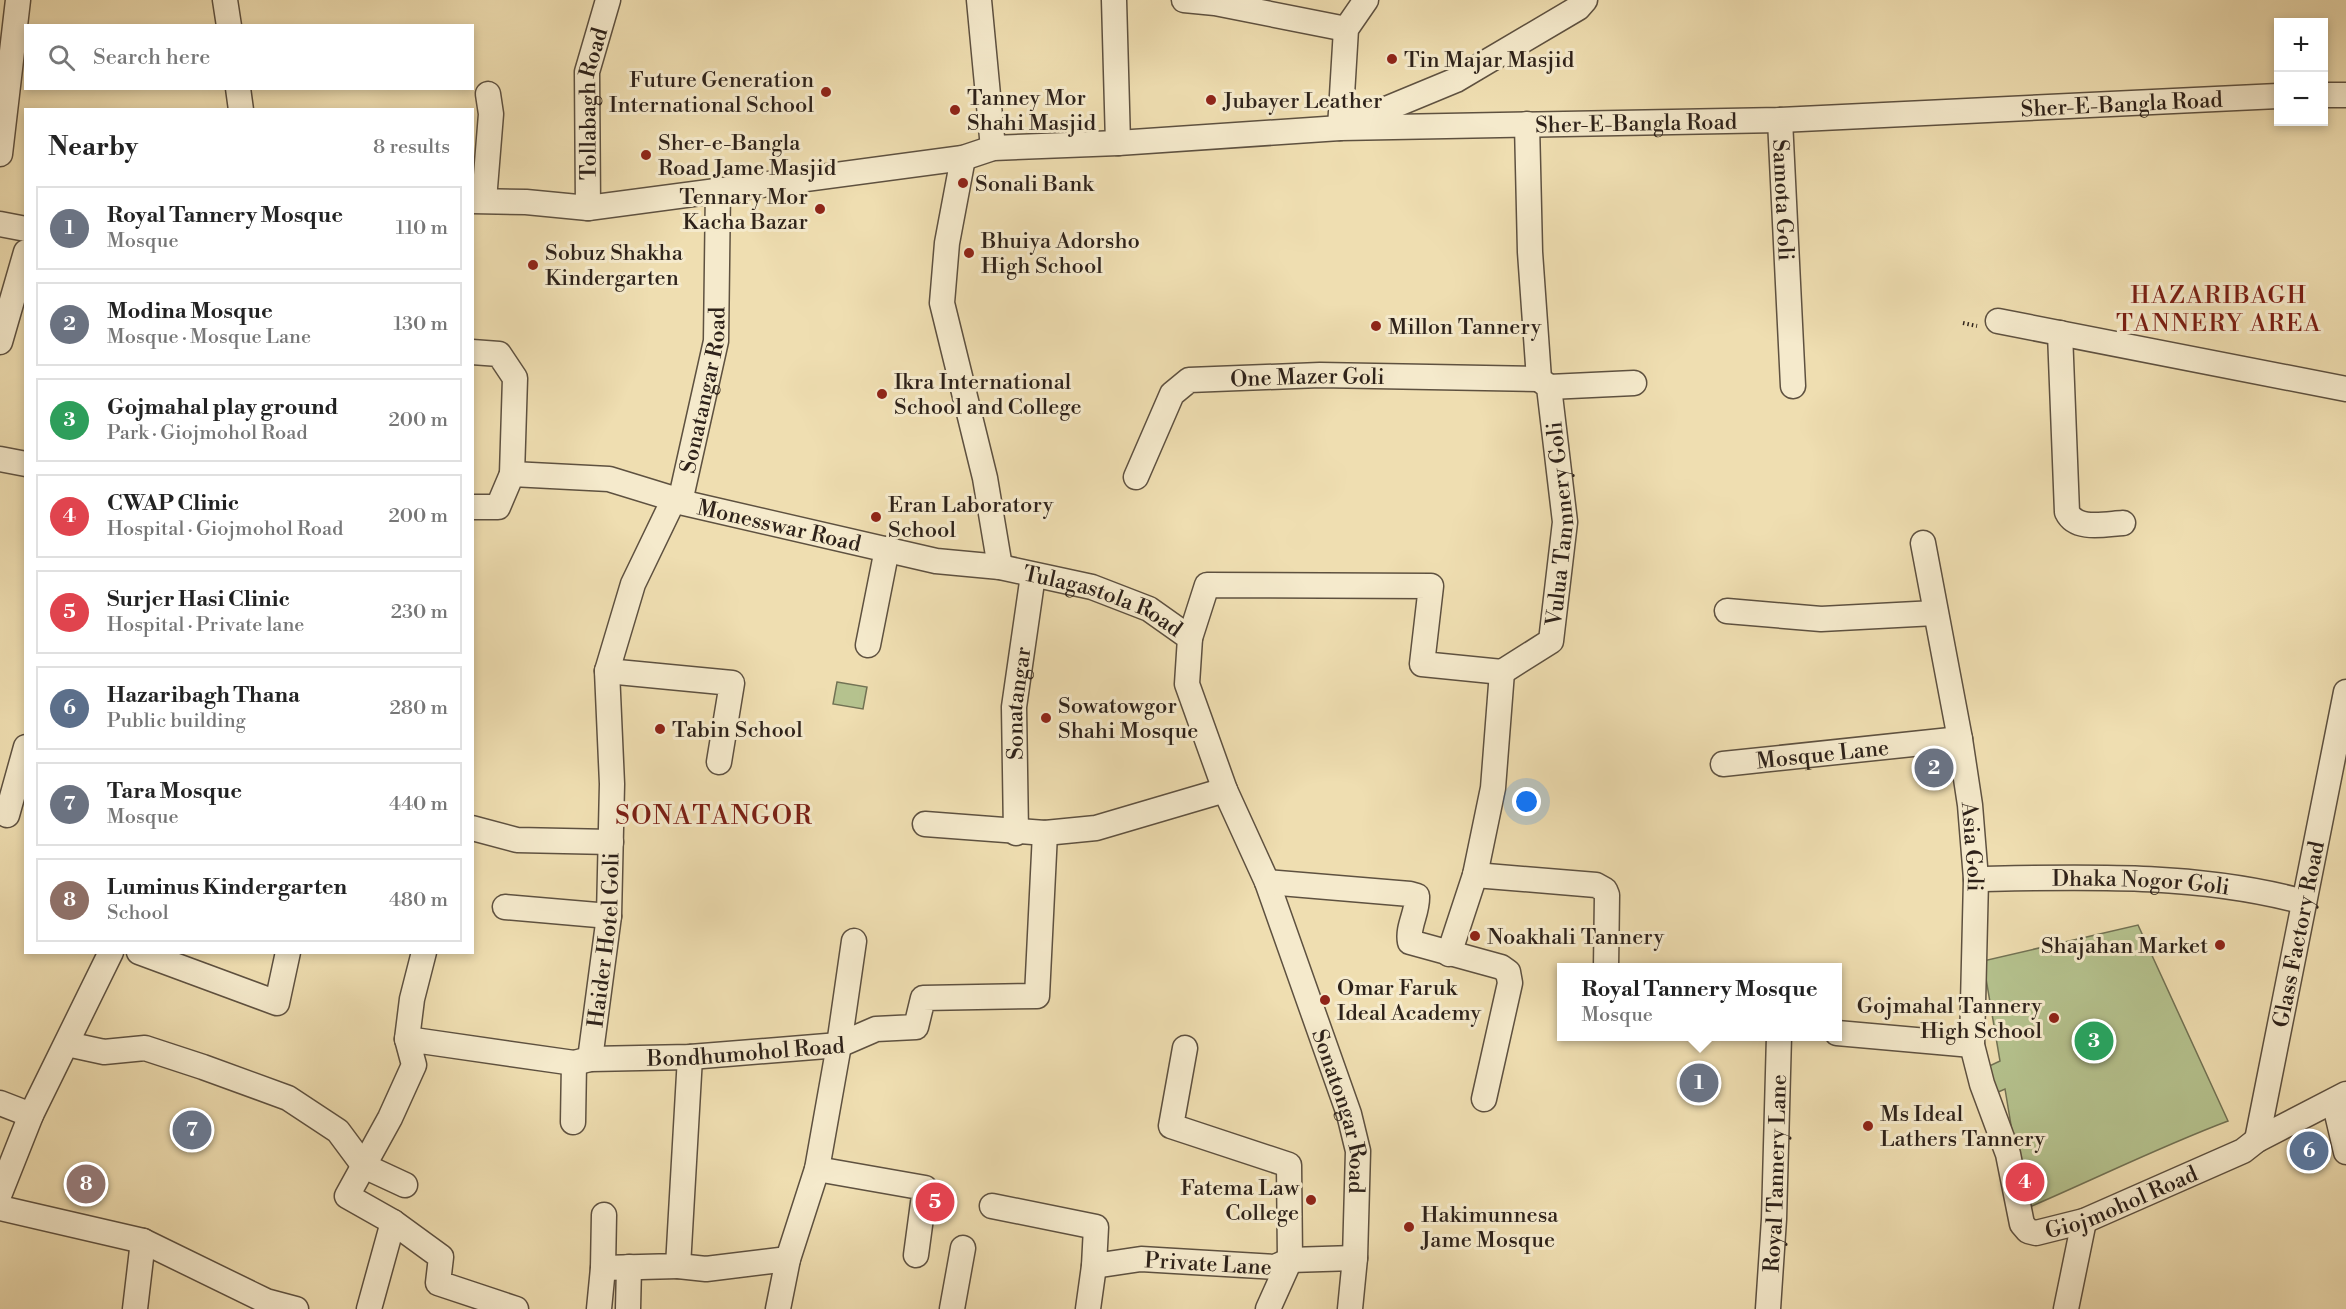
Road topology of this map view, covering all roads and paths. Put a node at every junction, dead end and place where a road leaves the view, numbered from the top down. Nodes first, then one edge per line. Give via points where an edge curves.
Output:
1 (18, 0) edge
2 (225, 0) edge
3 (608, 0) edge
4 (979, 0) edge
5 (1114, 0) edge
6 (1184, 0) edge
7 (1366, 0) edge
8 (1575, 3) edge
9 (229, 24) edge
10 (1346, 29) junction
11 (238, 90) edge
12 (488, 94) dead end
13 (2328, 95) edge
14 (2346, 95) edge
15 (2274, 96) edge
16 (241, 108) edge
17 (1780, 120) junction
18 (1527, 124) junction
19 (1340, 128) junction
20 (1118, 143) junction
21 (993, 148) junction
22 (0, 154) edge
23 (963, 158) junction
24 (718, 189) junction
25 (478, 200) edge
26 (588, 208) junction
27 (0, 224) edge
28 (24, 230) edge
29 (24, 259) edge
30 (1998, 321) dead end
31 (2060, 333) junction
32 (0, 342) edge
33 (474, 352) edge
34 (1544, 383) junction
35 (1634, 383) dead end
36 (1793, 386) dead end
37 (2346, 388) edge
38 (0, 459) edge
39 (24, 464) edge
40 (512, 474) junction
41 (1136, 477) dead end
42 (677, 500) junction
43 (474, 507) edge
44 (2123, 523) dead end
45 (1923, 543) dead end
46 (886, 549) junction
47 (1000, 567) junction
48 (1033, 574) junction
49 (1727, 611) dead end
50 (1935, 613) junction
51 (1190, 638) junction
52 (868, 645) dead end
53 (607, 671) junction
54 (1502, 672) junction
55 (2346, 692) edge
56 (1960, 739) junction
57 (24, 756) edge
58 (719, 762) dead end
59 (1723, 764) dead end
60 (612, 784) joint
61 (1225, 789) junction
62 (11, 816) edge
63 (925, 824) dead end
64 (474, 829) edge
65 (1016, 833) junction
66 (1046, 833) junction
67 (611, 842) junction
68 (1254, 854) joint
69 (1475, 875) junction
70 (1976, 879) junction
71 (1267, 882) junction
72 (2304, 902) junction
73 (505, 907) dead end
74 (609, 916) junction
75 (854, 941) dead end
76 (110, 954) edge
77 (144, 954) edge
78 (288, 954) edge
79 (423, 954) edge
80 (1449, 954) junction
81 (1606, 963) edge
82 (1842, 1033) edge
83 (407, 1039) junction
84 (1779, 1041) edge
85 (67, 1044) junction
86 (839, 1045) junction
87 (1972, 1045) junction
88 (1185, 1048) dead end
89 (690, 1057) junction
90 (582, 1061) junction
91 (2340, 1098) edge
92 (1484, 1100) dead end
93 (0, 1103) edge
94 (31, 1115) junction
95 (573, 1122) dead end
96 (2256, 1140) junction
97 (2346, 1152) edge
98 (364, 1166) junction
99 (817, 1169) junction
100 (405, 1185) dead end
101 (0, 1193) edge
102 (992, 1206) dead end
103 (0, 1208) edge
104 (604, 1215) dead end
105 (2084, 1221) junction
106 (393, 1222) junction
107 (142, 1242) junction
108 (963, 1248) dead end
109 (916, 1255) dead end
110 (1355, 1258) junction
111 (788, 1259) junction
112 (1290, 1260) junction
113 (670, 1266) junction
114 (1094, 1266) junction
115 (630, 1267) junction
116 (603, 1268) junction
117 (135, 1309) edge
118 (296, 1309) edge
119 (369, 1309) edge
120 (516, 1309) edge
121 (599, 1309) edge
122 (628, 1309) edge
123 (778, 1309) edge
124 (952, 1309) edge
125 (1088, 1309) edge
126 (1268, 1309) edge
127 (1350, 1309) edge
128 (1768, 1309) edge
129 (2066, 1309) edge

1 - 22 street
2 - 9 street
3 - 26 street, Tollabagh Road via 587,72
4 - 21 street
5 - 20 street
6 - 10 street
7 - 10 street
8 - 19 street via 1456,80
10 - 19 street
11 - 16 street
12 - 25 street via 491,114
13 - 14 street
15 - 17 street, Sher-E-Bangla Road
17 - 18 street, Sher-E-Bangla Road
17 - 36 street, Samota Goli
18 - 19 street, Sher-E-Bangla Road
18 - 34 street, Vulua Tannnery Goli via 1530,252
19 - 20 street, Sher-E-Bangla Road
20 - 21 street, Sher-E-Bangla Road
21 - 23 street, Sher-E-Bangla Road
23 - 24 street, Sher-E-Bangla Road
23 - 47 street via 947,243 942,303 985,478
24 - 26 street, Sher-E-Bangla Road
24 - 42 street, Sonatangar Road via 716,341
25 - 26 street, Sher-E-Bangla Road
27 - 28 street
29 - 32 street
30 - 31 street
31 - 37 street
31 - 44 street via 2067,512 2078,524
33 - 40 street via 499,354 515,378
34 - 35 street, One Mazer Goli
34 - 41 street, One Mazer Goli via 1320,375 1189,380 1172,394
34 - 54 street, Vulua Tannnery Goli via 1565,522 1551,641
38 - 39 street
40 - 42 street, Monesswar Road via 609,479
40 - 43 street via 498,507
42 - 46 street, Monesswar Road
42 - 53 street, Sonatangar Road via 633,584
45 - 50 street, Asia Goli
46 - 47 street, Monesswar Road via 936,561
46 - 52 street
47 - 48 street, Tulagastola Road
48 - 51 street, Tulagastola Road via 1092,587 1149,609
48 - 65 street, Sonatangar via 1014,707
49 - 50 street via 1821,619
50 - 56 street, Asia Goli
51 - 54 street via 1207,585 1431,586 1422,664
51 - 61 street, Tulagastola Road via 1187,684
53 - 58 street via 732,683
53 - 60 street, Sonatangar Road
54 - 69 street via 1493,788
55 - 72 street, Glass Factory Road
56 - 59 street, Mosque Lane
56 - 70 street, Asia Goli
57 - 62 street
60 - 67 street, Haider Hotel Goli
61 - 66 street via 1096,828
61 - 68 street, Tulagastola Road
63 - 65 street
64 - 67 street via 517,840
65 - 66 street
66 - 86 street, Bondhumohol Road via 1037,996 923,998 916,1027 876,1029
67 - 74 street, Haider Hotel Goli
68 - 71 street, Sonatongar Road
69 - 80 street
69 - 81 street via 1596,885 1605,890
70 - 72 street, Dhaka Nogor Goli via 2109,877 2180,881 2270,893
70 - 87 street, Asia Goli
71 - 80 street via 1417,896 1410,942
71 - 110 street, Sonatongar Road via 1349,1113 1358,1151
72 - 96 street, Glass Factory Road
73 - 74 street
74 - 90 street, Haider Hotel Goli
75 - 86 street
76 - 85 street
77 - 78 street via 277,1003
79 - 83 street
80 - 92 street via 1508,972 1510,982
82 - 87 street
83 - 90 street, Bondhumohol Road
83 - 98 street via 414,1065
84 - 128 street, Royal Tannery Lane
85 - 94 street
85 - 98 street via 104,1052 145,1048 288,1098 338,1131
86 - 89 street, Bondhumohol Road
86 - 99 street
87 - 105 street, Giojmohol Road via 2008,1154 2022,1224 2036,1233
88 - 112 street via 1171,1126 1289,1164
89 - 90 street, Bondhumohol Road
89 - 113 street
90 - 95 street
91 - 96 street, Giojmohol Road
91 - 97 street
93 - 94 street
94 - 101 street
96 - 105 street, Giojmohol Road via 2243,1151
98 - 100 street
98 - 106 street via 347,1196
99 - 109 street via 925,1188
99 - 111 street
102 - 114 street via 1096,1227
103 - 107 street
104 - 116 street
105 - 129 street
106 - 119 street
106 - 120 street via 441,1257 438,1283
107 - 117 street
107 - 118 street via 266,1300
108 - 124 street
110 - 112 street, Private Lane
110 - 127 street, Sonatongar Road
111 - 113 street via 706,1269
111 - 123 street
112 - 114 street, Private Lane via 1275,1267 1141,1259
112 - 126 street
113 - 115 street
114 - 125 street
115 - 116 street
115 - 122 street
116 - 121 street

